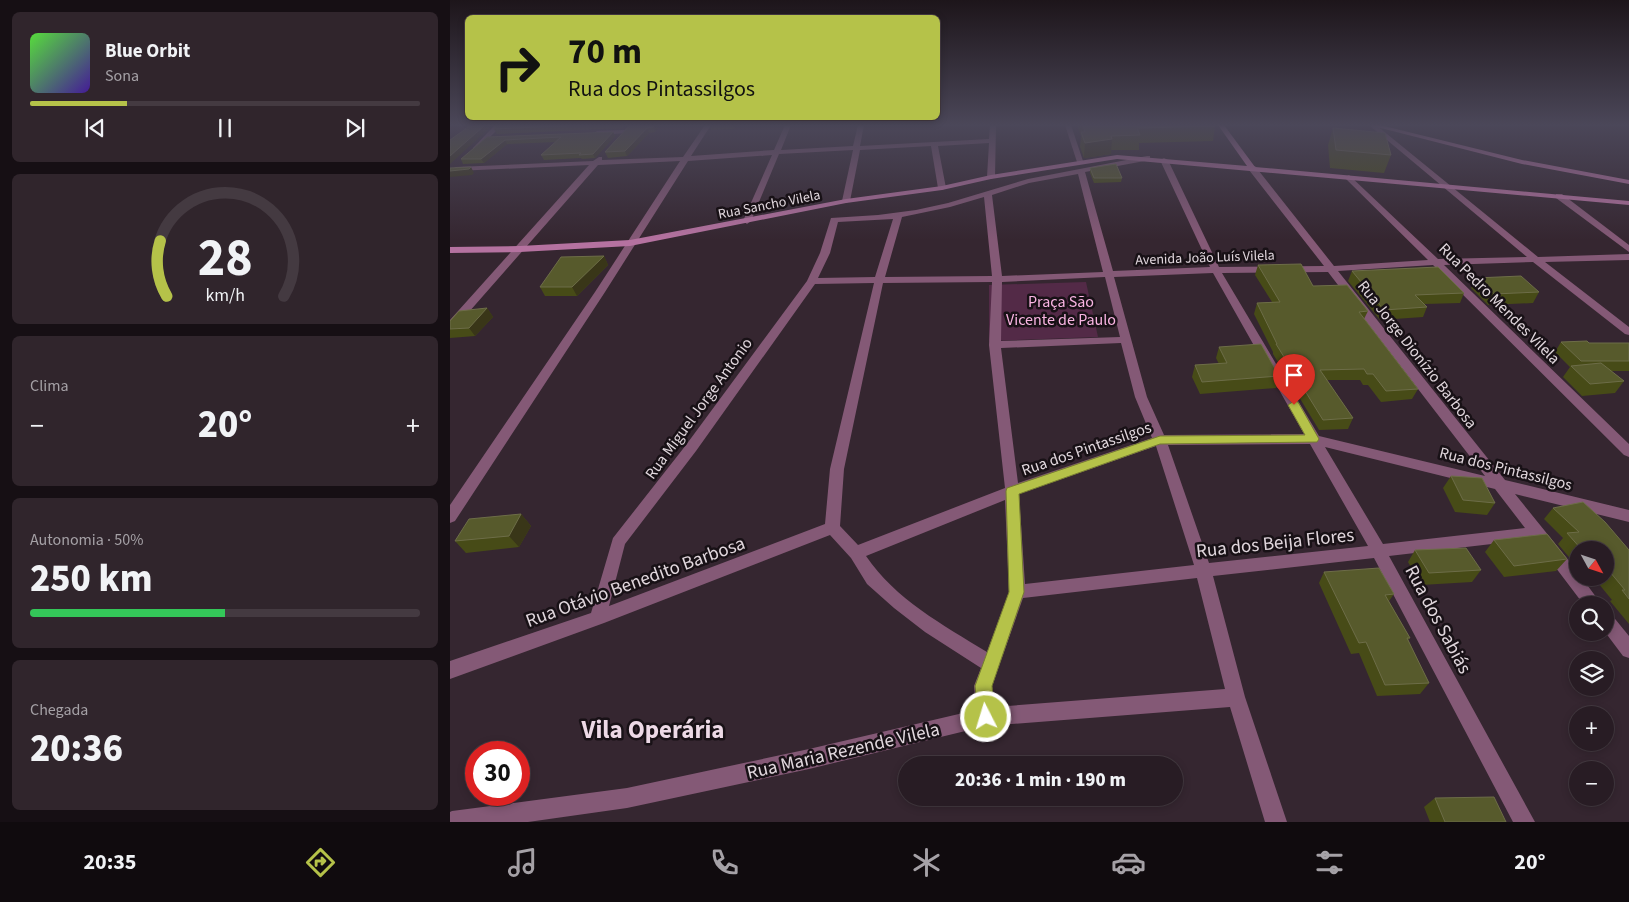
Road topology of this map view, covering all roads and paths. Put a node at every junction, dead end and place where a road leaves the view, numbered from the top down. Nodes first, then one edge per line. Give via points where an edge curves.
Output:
1 (458, 163) dead end
2 (568, 163) edge
3 (596, 163) edge
4 (682, 163) edge
5 (772, 163) edge
6 (853, 163) edge
7 (938, 163) edge
8 (991, 163) edge
9 (1092, 163) edge
10 (1166, 163) edge
11 (1201, 163) edge
12 (1249, 163) edge
13 (1419, 163) edge
14 (1529, 163) edge
15 (1081, 166) junction
16 (1252, 168) junction
17 (450, 169) edge
18 (991, 177) junction
19 (1349, 177) junction
20 (1629, 182) edge
21 (1446, 186) junction
22 (942, 188) junction
23 (988, 194) junction
24 (1559, 196) junction
25 (846, 201) junction
26 (1629, 203) edge
27 (898, 216) junction
28 (747, 221) junction
29 (630, 243) junction
30 (520, 249) junction
31 (1629, 249) edge
32 (450, 250) edge
33 (1629, 257) edge
34 (1535, 260) junction
35 (1435, 262) junction
36 (1331, 269) junction
37 (1216, 270) junction
38 (1109, 274) junction
39 (997, 279) junction
40 (812, 281) junction
41 (879, 281) junction
42 (450, 327) edge
43 (1629, 332) edge
44 (1125, 340) junction
45 (995, 346) junction
46 (1313, 439) junction
47 (1160, 440) junction
48 (1629, 452) edge
49 (1499, 484) junction
50 (1012, 491) junction
51 (1629, 516) edge
52 (450, 517) edge
53 (832, 528) junction
54 (1537, 533) junction
55 (1379, 552) junction
56 (856, 553) junction
57 (1203, 569) junction
58 (1017, 592) junction
59 (1587, 596) edge
60 (598, 618) junction
61 (1614, 631) edge
62 (1629, 650) edge
63 (991, 664) junction
64 (450, 670) edge
65 (1236, 697) junction
66 (986, 717) junction
67 (452, 822) edge
68 (1276, 822) edge
69 (1524, 822) edge

1 - 17 street
2 - 17 street
3 - 30 street
4 - 29 street
5 - 28 street
6 - 25 street
7 - 22 street
8 - 18 street
9 - 15 main road, Rua Sancho Vilela
10 - 37 street, Rua dos Sabiás
11 - 16 main road, Rua Sancho Vilela
12 - 16 main road, Rua Jorge Dionízio Barbosa
13 - 21 street
14 - 20 main road
15 - 18 main road, Rua Sancho Vilela
15 - 23 street
15 - 38 street
16 - 19 main road, Rua Sancho Vilela
16 - 36 street, Rua Jorge Dionízio Barbosa
18 - 22 main road, Rua Sancho Vilela
19 - 21 main road, Rua Sancho Vilela
19 - 35 street, Rua Pedro Mendes Vilela
21 - 24 main road, Rua Sancho Vilela
21 - 34 street
22 - 25 main road, Rua Sancho Vilela
23 - 27 street
23 - 39 street
24 - 26 main road, Rua Sancho Vilela
24 - 31 street
25 - 28 main road, Rua Sancho Vilela
27 - 40 street, Rua Miguel Jorge Antonio via 834,220 825,253
27 - 41 street
28 - 29 main road, Rua Sancho Vilela
29 - 30 main road, Rua Sancho Vilela
29 - 52 street
30 - 32 main road, Rua Sancho Vilela
30 - 42 street
33 - 34 street, Avenida João Luís Vilela
34 - 35 street, Avenida João Luís Vilela
34 - 43 street
35 - 36 street, Avenida João Luís Vilela
35 - 48 street, Rua Pedro Mendes Vilela
36 - 37 street, Avenida João Luís Vilela
36 - 49 street, Rua Jorge Dionízio Barbosa
37 - 38 street, Avenida João Luís Vilela
37 - 46 street, Rua dos Sabiás
38 - 39 street, Avenida João Luís Vilela
38 - 44 street
39 - 41 street, Avenida João Luís Vilela
39 - 45 street
40 - 41 street, Avenida João Luís Vilela
40 - 60 street, Rua Miguel Jorge Antonio via 691,448 618,542
41 - 53 street via 837,469
44 - 45 street
44 - 47 street via 1141,398
45 - 50 street
46 - 47 street, Rua dos Pintassilgos
46 - 49 street, Rua dos Pintassilgos
46 - 55 street, Rua dos Sabiás
47 - 50 street, Rua dos Pintassilgos
47 - 57 street
49 - 51 street, Rua dos Pintassilgos
49 - 54 street, Rua Jorge Dionízio Barbosa
50 - 56 street, Rua dos Pintassilgos
50 - 58 street
53 - 56 street
53 - 60 street, Rua Otávio Benedito Barbosa
54 - 55 street, Rua dos Beija Flores
54 - 59 street, Rua Jorge Dionízio Barbosa
55 - 57 street, Rua dos Beija Flores
55 - 69 street, Rua dos Sabiás
56 - 63 street via 873,579 900,604
57 - 58 street, Rua dos Beija Flores
57 - 65 street
58 - 63 street
60 - 64 street, Rua Otávio Benedito Barbosa
61 - 62 street
63 - 66 street via 983,686
65 - 66 street, Rua Maria Rezende Vilela
65 - 68 street
66 - 67 street, Rua Maria Rezende Vilela via 627,798

